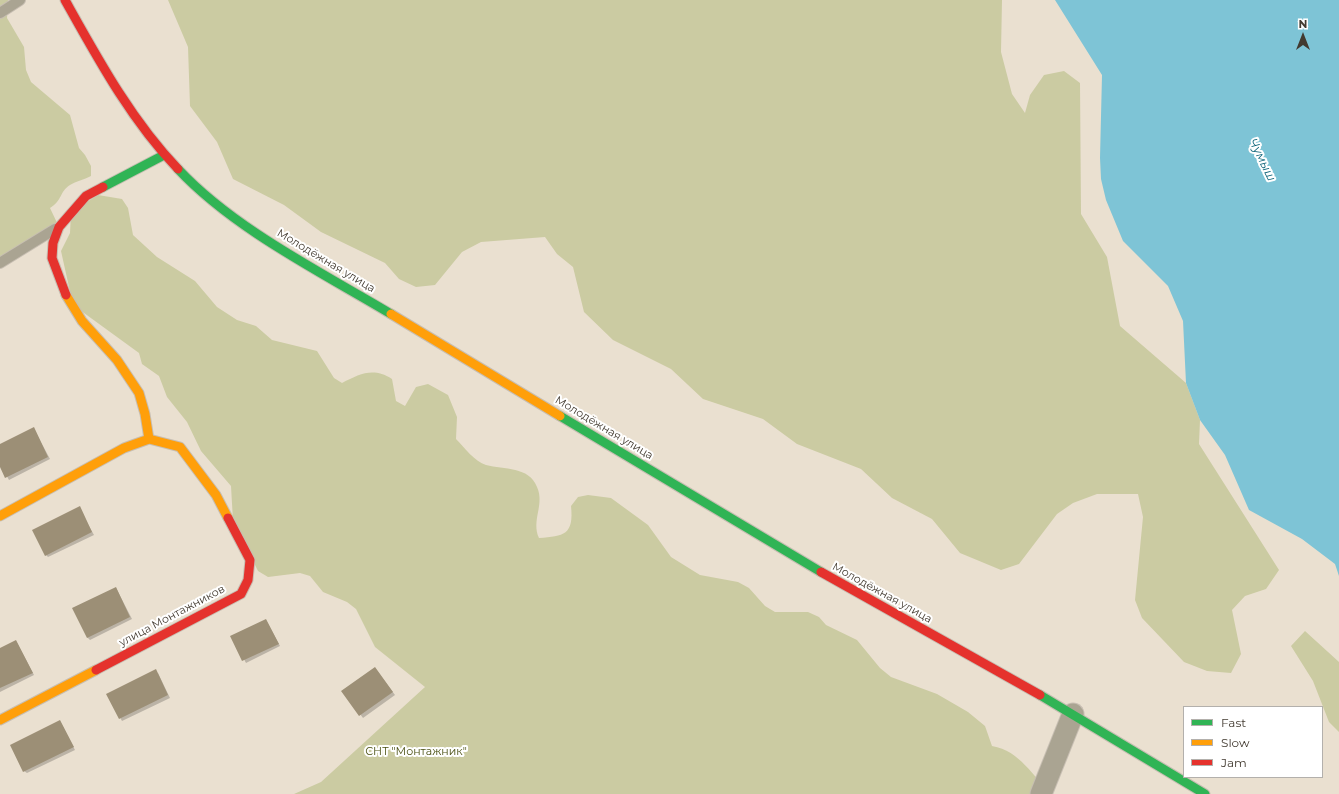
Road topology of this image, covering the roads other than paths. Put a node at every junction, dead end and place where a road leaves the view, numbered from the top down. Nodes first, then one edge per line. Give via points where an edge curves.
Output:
1 (20, 0) edge
2 (65, 0) edge
3 (0, 13) edge
4 (164, 155) junction
5 (59, 227) junction
6 (0, 263) edge
7 (149, 439) junction
8 (0, 516) edge
9 (1073, 714) junction
10 (0, 720) edge
11 (1042, 794) edge
12 (1205, 794) edge

1 - 3 lane
2 - 4 street, Молодёжная улица via 114,87
4 - 5 street via 86,196
4 - 9 street, Молодёжная улица via 224,211 276,245 807,564
5 - 6 lane
5 - 7 street via 53,243 52,258 65,293 82,321 117,360 139,393
7 - 8 street via 124,448
7 - 10 street, улица Монтажников via 180,447 216,495 250,560 248,580 241,594
9 - 11 street
9 - 12 street, Молодёжная улица

